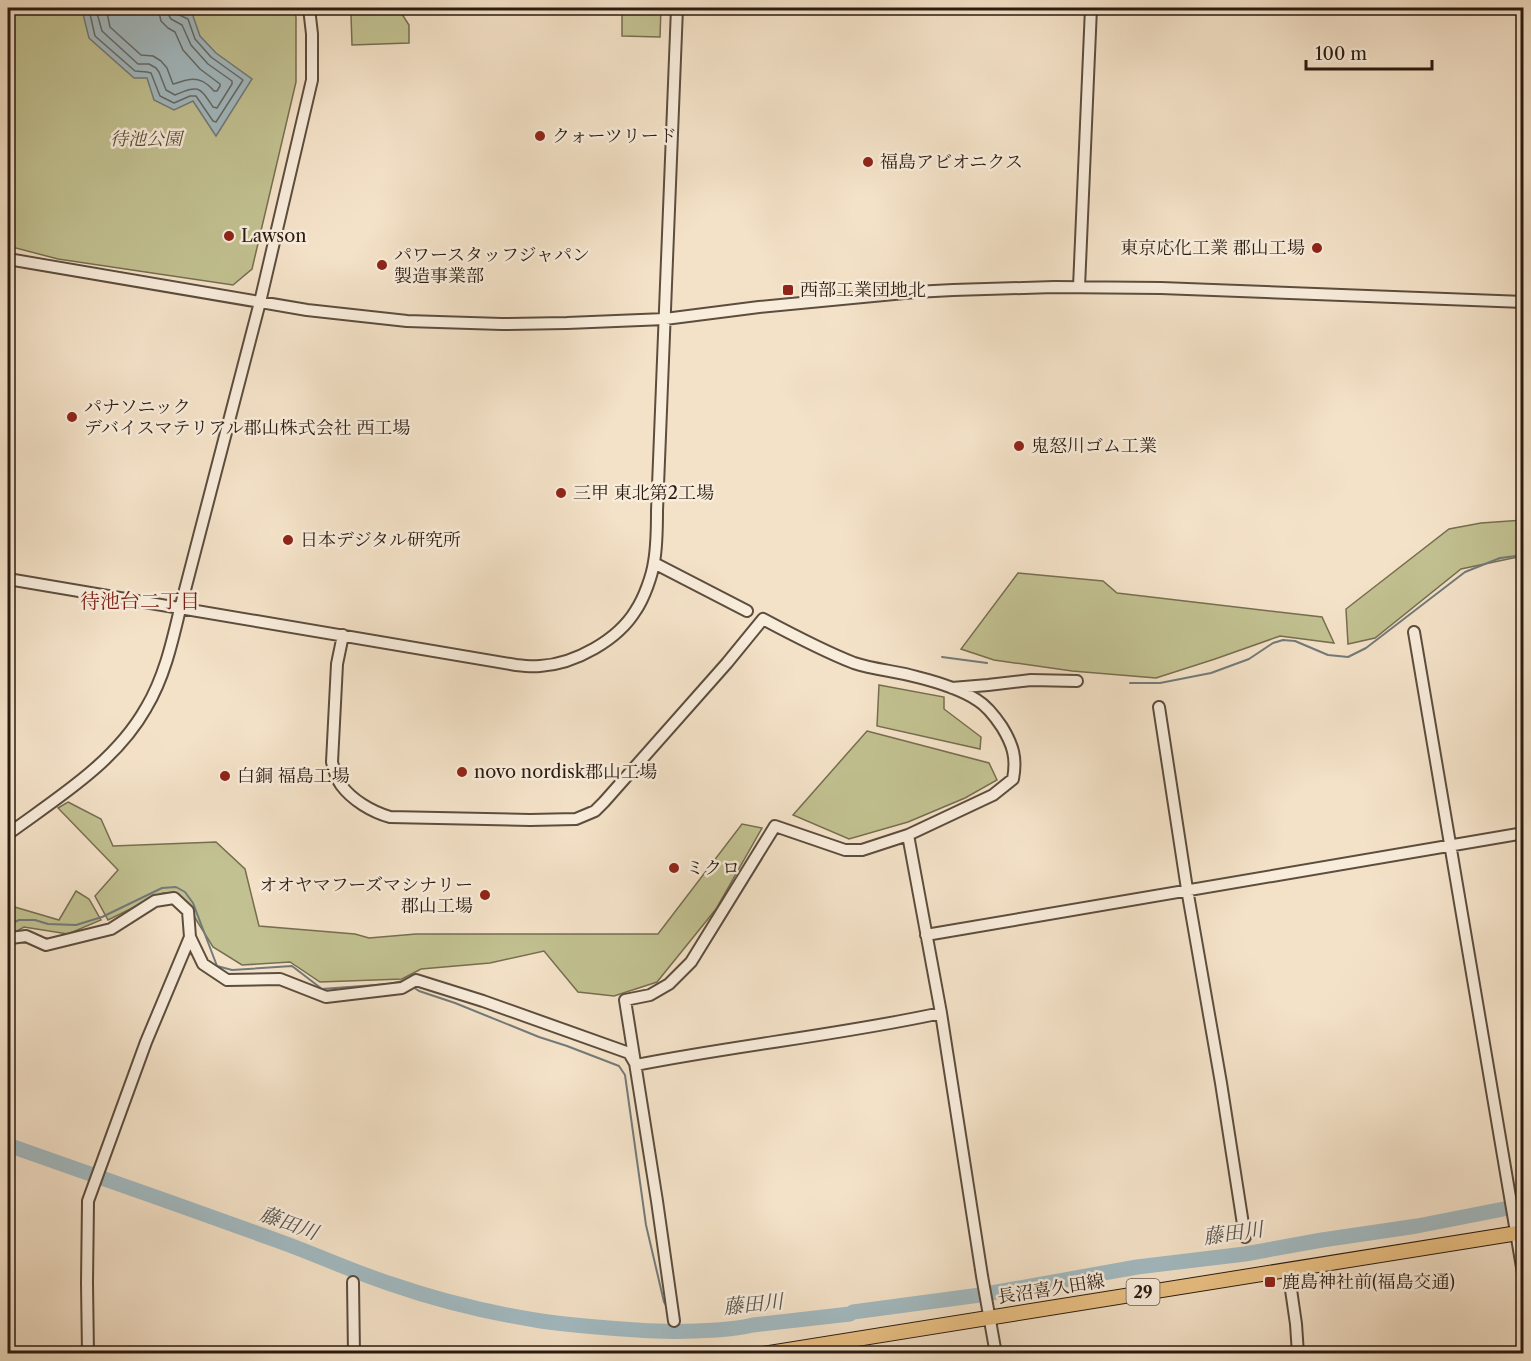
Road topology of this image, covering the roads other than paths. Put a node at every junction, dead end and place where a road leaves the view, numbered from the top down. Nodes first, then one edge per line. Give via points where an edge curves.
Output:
1 (309, 8) edge
2 (677, 8) edge
3 (1091, 8) edge
4 (8, 259) edge
5 (1079, 288) junction
6 (260, 302) junction
7 (1524, 302) edge
8 (665, 318) junction
9 (654, 563) junction
10 (8, 579) edge
11 (180, 609) junction
12 (747, 611) dead end
13 (1414, 632) dead end
14 (343, 635) junction
15 (1077, 681) dead end
16 (952, 688) junction
17 (1159, 706) dead end
18 (1524, 832) edge
19 (8, 834) edge
20 (908, 835) junction
21 (1450, 845) junction
22 (1187, 889) junction
23 (926, 935) junction
24 (190, 937) junction
25 (8, 940) edge
26 (941, 1013) junction
27 (636, 1065) junction
28 (1518, 1231) edge
29 (1245, 1237) dead end
30 (1288, 1269) junction
31 (1524, 1279) edge
32 (352, 1282) dead end
33 (989, 1314) junction
34 (674, 1321) dead end
35 (88, 1353) edge
36 (354, 1353) edge
37 (763, 1353) edge
38 (996, 1353) edge
39 (1298, 1353) edge

1 - 6 street via 312,80
2 - 8 street
3 - 5 street
4 - 6 street
5 - 7 street
5 - 8 street via 915,292
6 - 8 street via 407,321 502,324
6 - 11 street
8 - 9 street
9 - 12 street
9 - 14 street via 636,610 622,627 587,654 564,662 516,665
10 - 11 street
11 - 14 street
11 - 19 street via 158,685 122,742
13 - 21 street
14 - 16 street via 337,664 332,762 335,774 341,785 365,806 390,817 576,819 595,811 763,620 857,663
15 - 16 street via 1031,680
16 - 20 street via 979,701 997,719 1015,756 1013,779 993,795
17 - 22 street
18 - 21 street
20 - 23 street
20 - 27 street via 862,850 845,850 775,826 691,962 651,995 625,1000
21 - 22 street
21 - 28 street
22 - 23 street
22 - 29 street
23 - 26 street
24 - 25 street via 188,911 174,898 155,901 111,929 46,945 26,936
24 - 27 street via 203,964 227,980 280,979 326,997 402,988 416,980 629,1053
24 - 35 street via 88,1201
26 - 27 street
26 - 33 street
27 - 34 street
28 - 30 main road, 長沼喜久田線 / 29
28 - 31 street
30 - 33 main road, 長沼喜久田線 / 29
30 - 39 street
32 - 36 street
33 - 37 main road, 長沼喜久田線 / 29
33 - 38 street

